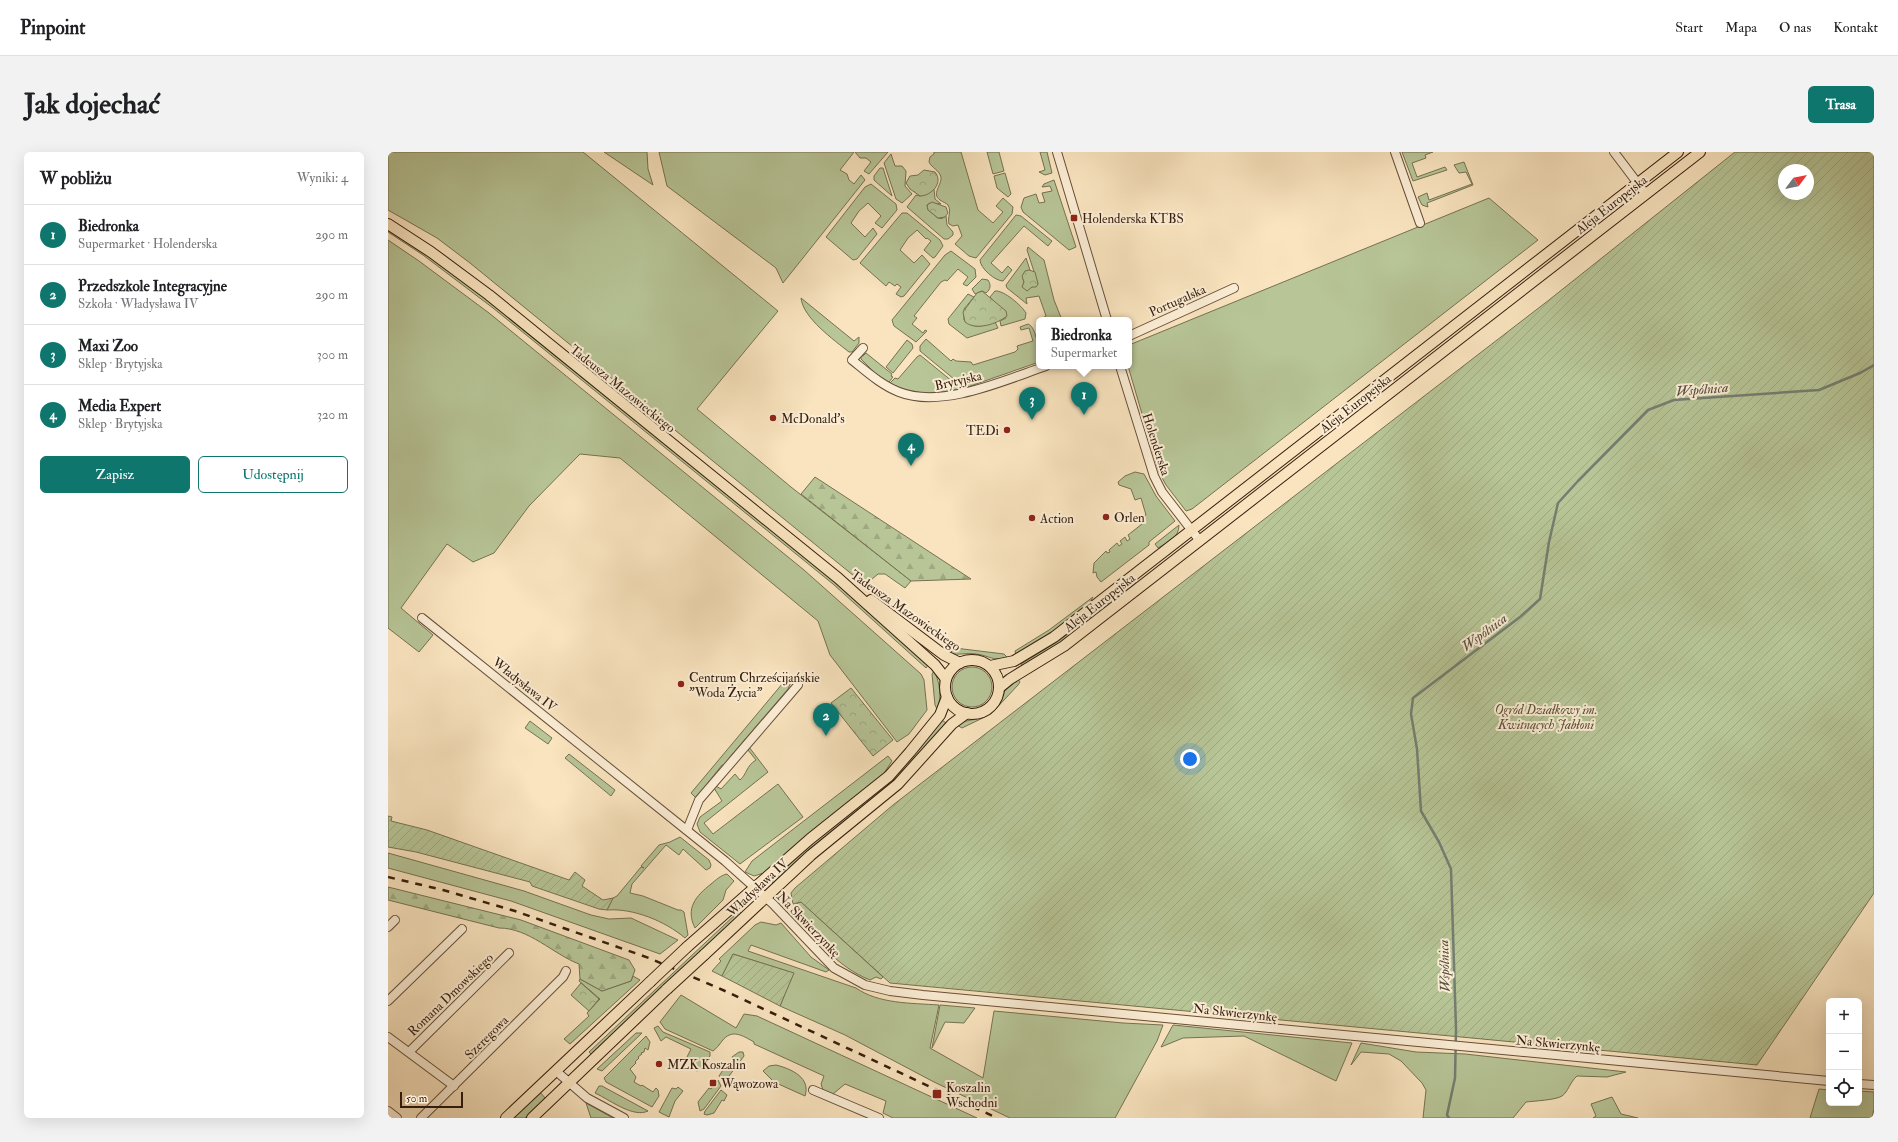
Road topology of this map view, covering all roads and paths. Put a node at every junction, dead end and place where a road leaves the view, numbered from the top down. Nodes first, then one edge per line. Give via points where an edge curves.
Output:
1 (1057, 152) edge
2 (1395, 152) edge
3 (1614, 152) edge
4 (1678, 152) edge
5 (1700, 152) edge
6 (1638, 184) junction
7 (1645, 193) junction
8 (1420, 223) dead end
9 (388, 224) edge
10 (1234, 288) dead end
11 (1105, 317) edge
12 (1132, 335) edge
13 (862, 348) dead end
14 (1037, 369) edge
15 (1121, 369) edge
16 (1191, 530) junction
17 (1200, 540) junction
18 (838, 578) junction
19 (422, 618) dead end
20 (960, 663) junction
21 (990, 666) junction
22 (946, 679) junction
23 (798, 685) dead end
24 (999, 688) junction
25 (947, 697) junction
26 (967, 713) junction
27 (687, 830) junction
28 (756, 888) junction
29 (766, 897) junction
30 (395, 920) dead end
31 (388, 927) edge
32 (462, 929) dead end
33 (509, 953) dead end
34 (566, 971) dead end
35 (388, 1001) edge
36 (388, 1037) edge
37 (409, 1052) junction
38 (556, 1071) junction
39 (1826, 1081) edge
40 (568, 1083) junction
41 (1862, 1084) edge
42 (1874, 1085) edge
43 (454, 1086) junction
44 (813, 1090) dead end
45 (388, 1111) edge
46 (397, 1118) edge
47 (421, 1118) edge
48 (506, 1118) edge
49 (532, 1118) edge
50 (624, 1118) edge
51 (879, 1118) edge

1 - 11 street
2 - 8 street
3 - 6 street
4 - 6 main road, Aleja Europejska
5 - 7 main road, Aleja Europejska
6 - 7 street
6 - 16 main road, Aleja Europejska
7 - 17 main road, Aleja Europejska
9 - 18 main road, Tadeusza Mazowieckiego via 431,252 488,295
10 - 12 street, Portugalska
13 - 14 street, Brytyjska via 852,360 869,374 899,392 925,398 963,393
15 - 16 street, Holenderska via 1154,476 1162,492
16 - 17 street, Holenderska
16 - 21 main road, Aleja Europejska via 1046,642 1014,661
17 - 24 main road, Aleja Europejska via 1064,646
18 - 20 main road, Tadeusza Mazowieckiego via 944,655
18 - 22 main road, Tadeusza Mazowieckiego
19 - 27 street, Władysława IV
20 - 21 main road via 976,660
20 - 22 main road via 950,671
21 - 24 main road via 997,676
22 - 25 main road
23 - 27 street via 699,800
24 - 26 main road via 996,700 989,708 977,713
25 - 26 main road via 955,707
25 - 28 main road, Władysława IV via 940,715 894,771 810,839
26 - 29 main road, Władysława IV via 952,724 893,788 815,851
27 - 28 street, Władysława IV
28 - 29 street, Na Skwierzynkę
28 - 38 main road, Władysława IV, bridge via 687,947
29 - 39 street, Na Skwierzynkę via 834,968 865,984 890,991
29 - 40 main road, Władysława IV, bridge
30 - 31 street
32 - 35 street
33 - 37 street, Romana Dmowskiego
34 - 43 street, Szeregowa via 563,977
36 - 37 street, Romana Dmowskiego
37 - 43 street, Romana Dmowskiego
38 - 40 street
38 - 48 main road, Władysława IV
40 - 49 main road, Władysława IV
40 - 50 street via 594,1102
41 - 42 street
43 - 47 street, Szeregowa
44 - 51 street
45 - 46 street

